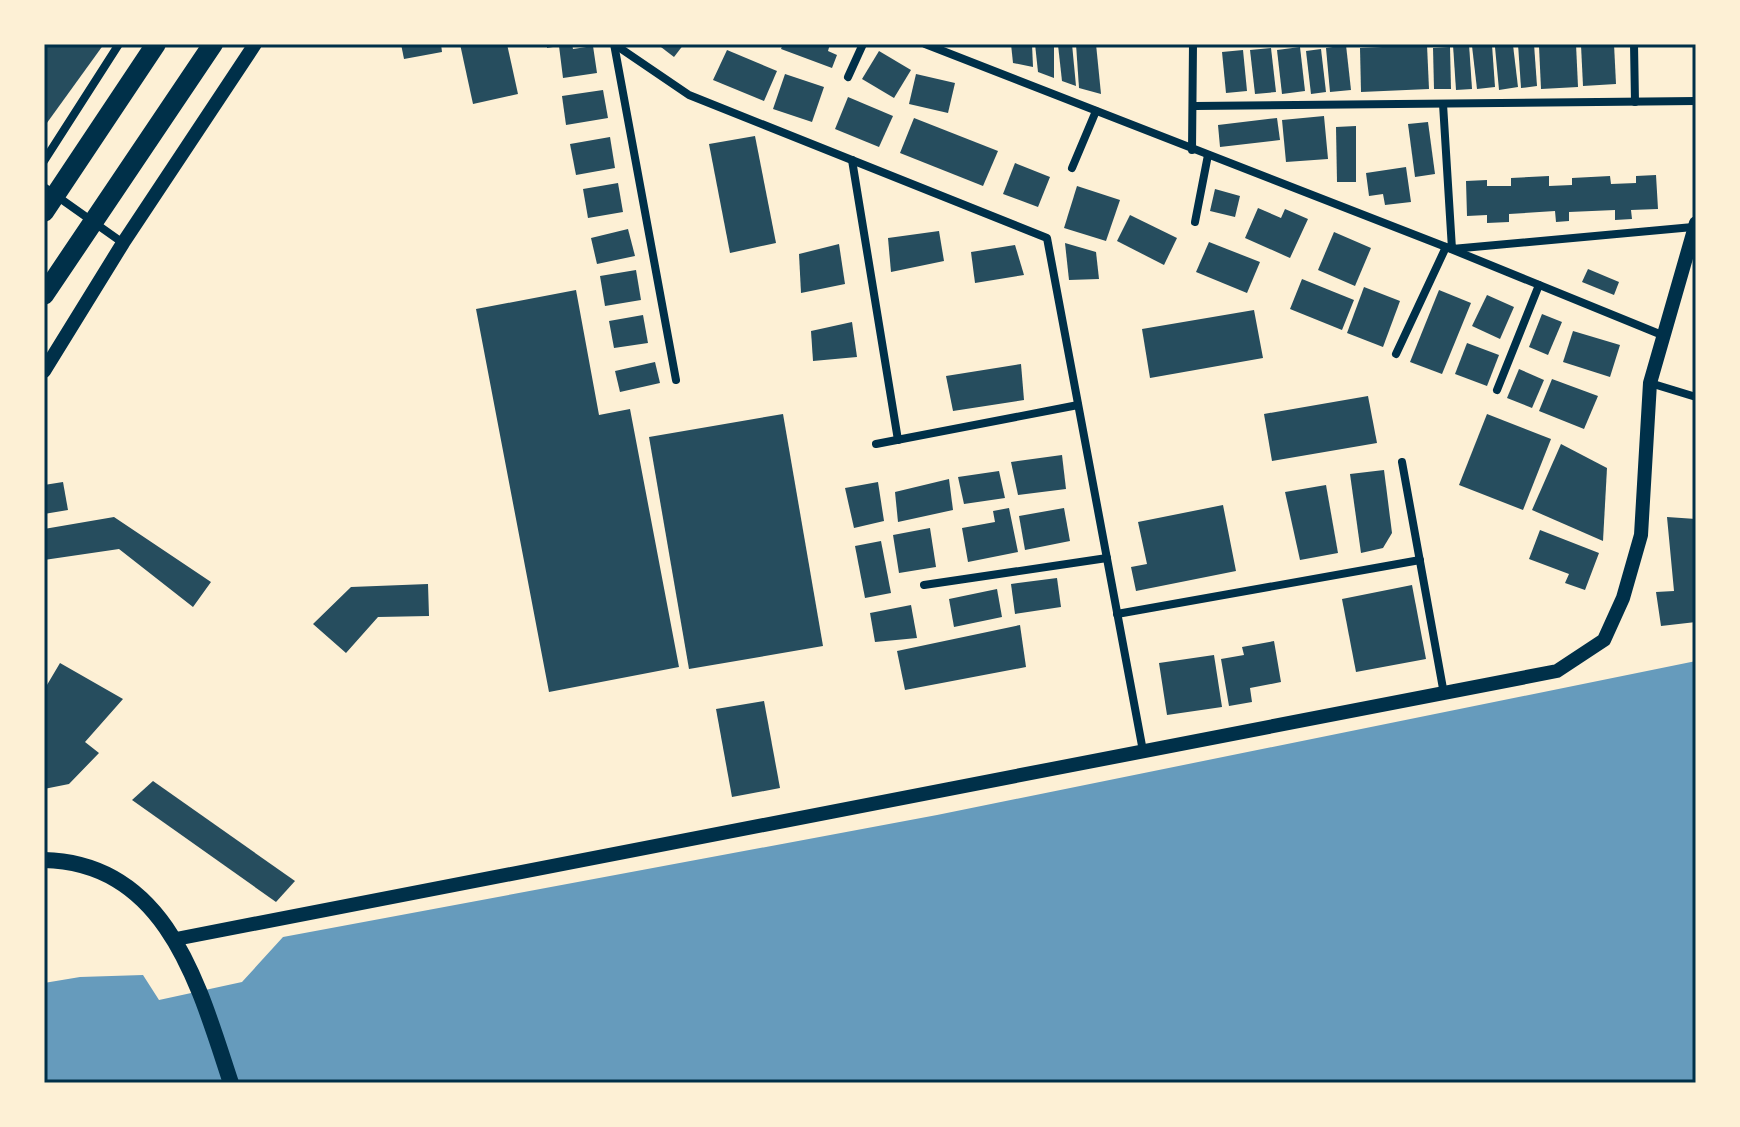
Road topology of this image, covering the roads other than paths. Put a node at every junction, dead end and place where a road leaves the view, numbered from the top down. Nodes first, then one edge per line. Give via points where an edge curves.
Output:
1 (119, 44) edge
2 (156, 44) edge
3 (213, 44) edge
4 (255, 44) edge
5 (863, 44) edge
6 (925, 44) edge
7 (1193, 44) edge
8 (1634, 44) edge
9 (848, 77) dead end
10 (1696, 101) edge
11 (1635, 102) junction
12 (1443, 104) junction
13 (1195, 106) junction
14 (1096, 111) junction
15 (1192, 150) junction
16 (1208, 155) junction
17 (852, 160) junction
18 (44, 161) edge
19 (1072, 168) dead end
20 (44, 187) edge
21 (44, 212) edge
22 (1195, 222) dead end
23 (1695, 225) edge
24 (123, 243) junction
25 (1449, 248) junction
26 (1539, 285) junction
27 (44, 295) edge
28 (1662, 335) junction
29 (1396, 354) dead end
30 (44, 371) edge
31 (676, 380) dead end
32 (1650, 383) junction
33 (1497, 390) dead end
34 (1696, 397) edge
35 (1078, 405) junction
36 (898, 440) junction
37 (876, 444) dead end
38 (1402, 462) dead end
39 (1107, 558) junction
40 (1420, 560) junction
41 (924, 585) dead end
42 (1117, 614) junction
43 (1444, 694) junction
44 (1143, 751) junction
45 (44, 860) edge
46 (176, 939) junction
47 (231, 1083) edge

1 - 18 street
2 - 21 main road
3 - 27 main road
4 - 24 street
5 - 9 street
6 - 14 street
7 - 13 street
8 - 11 street
10 - 11 street
11 - 12 street
12 - 13 street
12 - 25 street
13 - 15 street
14 - 15 street
14 - 19 street
15 - 16 street
16 - 22 street
16 - 25 street
17 - 31 street via 689,95 614,44
17 - 35 street via 1047,238
17 - 36 street
20 - 24 street
23 - 25 street
23 - 28 street
24 - 30 street
25 - 26 street
25 - 29 street
26 - 28 street
26 - 33 street
28 - 32 street
32 - 34 street
32 - 43 street via 1641,535 1604,640 1557,671
35 - 36 street
35 - 39 street
36 - 37 street
38 - 40 street
39 - 41 street
39 - 42 street
40 - 42 street
40 - 43 street
42 - 44 street
43 - 44 street
44 - 46 street
45 - 46 main road via 77,861 123,885
46 - 47 main road via 197,981

